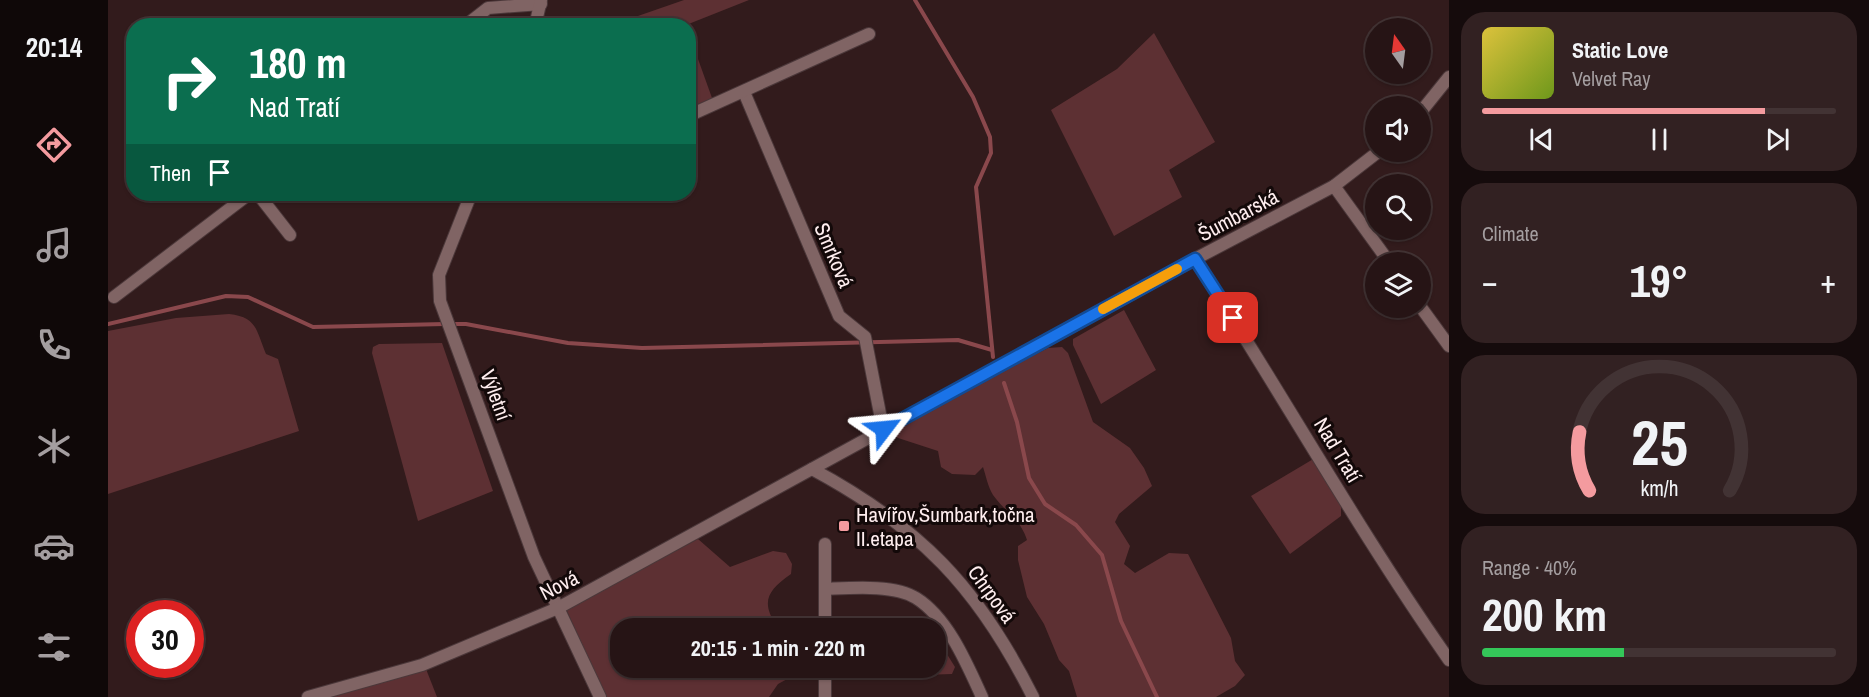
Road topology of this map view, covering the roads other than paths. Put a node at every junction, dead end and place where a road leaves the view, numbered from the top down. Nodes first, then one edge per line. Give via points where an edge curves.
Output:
1 (541, 2) edge
2 (475, 18) edge
3 (537, 18) edge
4 (869, 34) dead end
5 (1449, 77) edge
6 (744, 92) junction
7 (1431, 99) edge
8 (696, 113) edge
9 (1365, 162) edge
10 (1334, 186) junction
11 (240, 201) edge
12 (263, 201) edge
13 (468, 201) edge
14 (290, 235) dead end
15 (1382, 252) edge
16 (1195, 259) junction
17 (114, 297) dead end
18 (1429, 318) edge
19 (1449, 346) edge
20 (884, 429) junction
21 (812, 469) junction
22 (825, 544) dead end
23 (825, 589) junction
24 (558, 608) junction
25 (825, 618) edge
26 (1449, 660) edge
27 (825, 678) edge
28 (308, 697) edge
29 (600, 697) edge
30 (825, 697) edge
31 (982, 697) edge
32 (1033, 697) edge

1 - 2 street via 488,8
1 - 3 street
4 - 6 street
5 - 7 street
6 - 8 street
6 - 20 street, Smrková via 839,316 865,337
9 - 10 street, Šumbarská
10 - 15 street
10 - 16 street, Šumbarská
11 - 17 street
12 - 14 street
13 - 24 street, Výletní via 439,275 440,301 534,557
16 - 20 street, Šumbarská
16 - 26 street, Nad Tratí via 1395,582
18 - 19 street
20 - 21 street, Šumbarská
21 - 24 street, Nová
21 - 32 street, Chrpová via 882,510 936,555 977,602
22 - 23 street
23 - 25 street
23 - 31 street via 885,589 916,597 941,622
24 - 28 street, Nová via 422,665
24 - 29 street, Výletní
27 - 30 street

